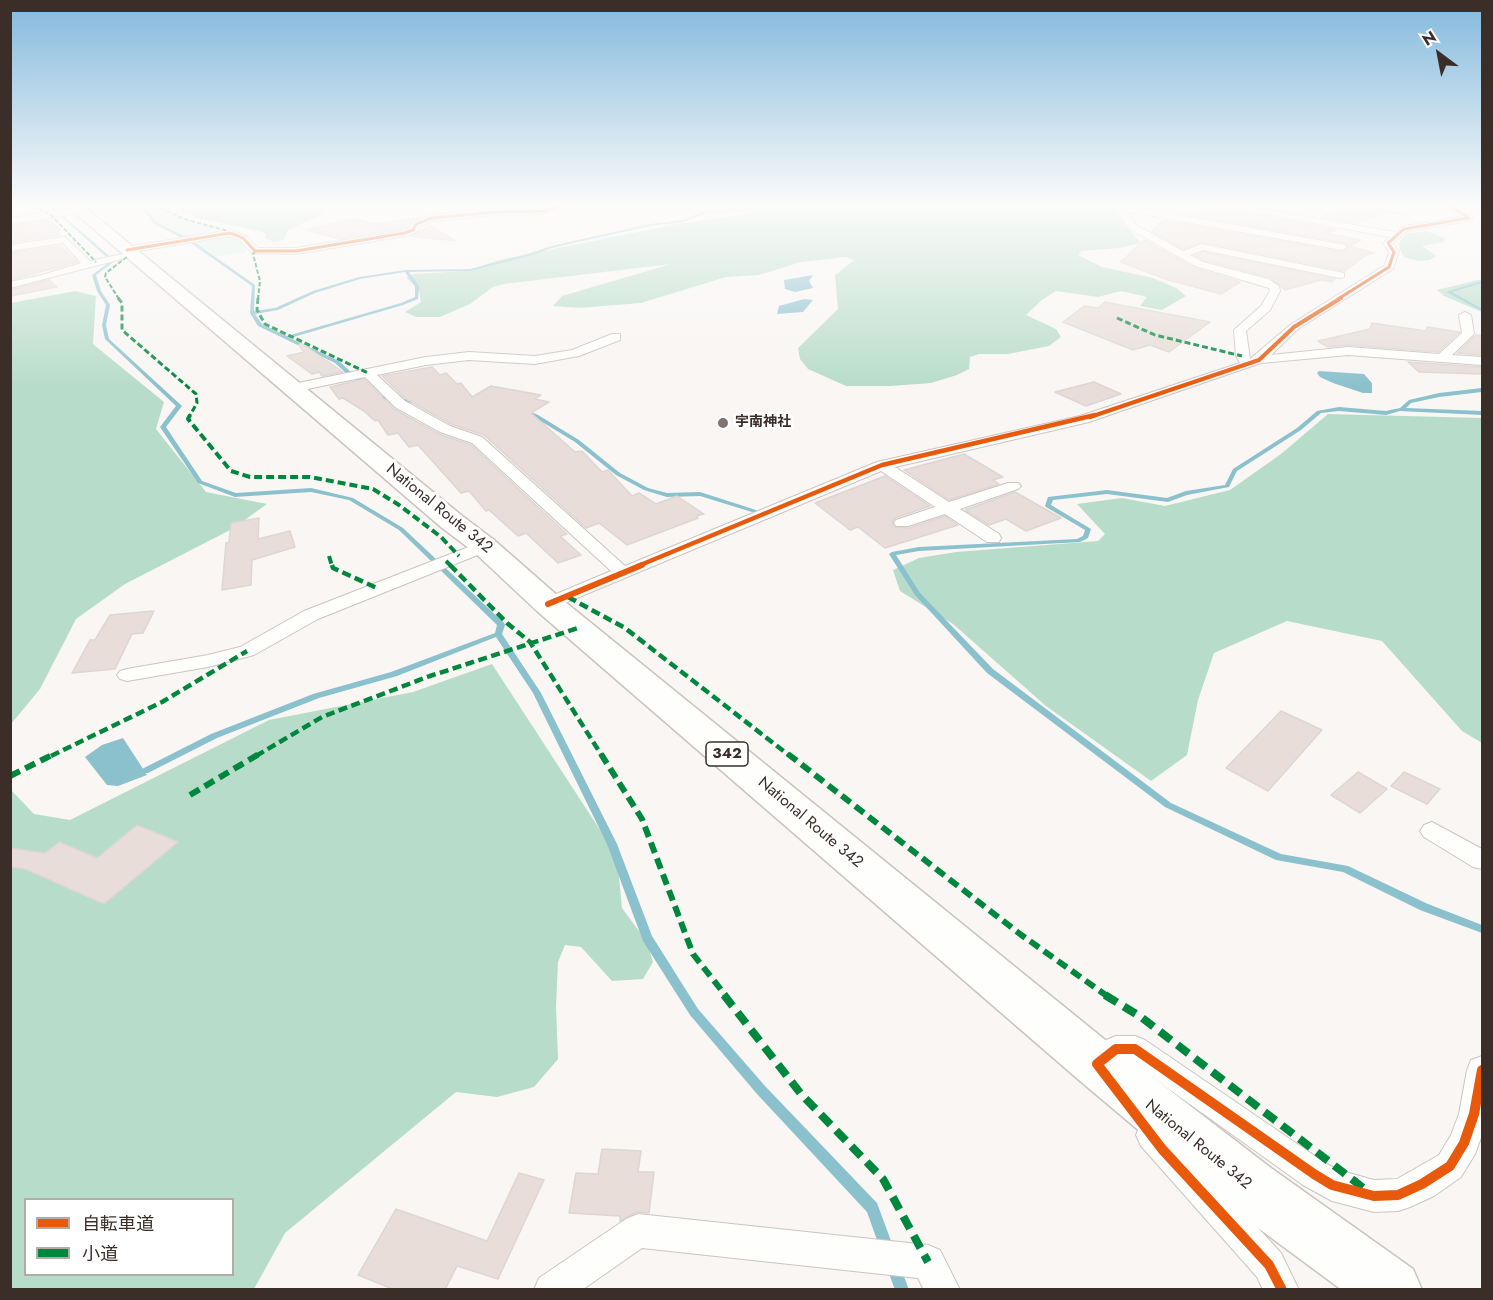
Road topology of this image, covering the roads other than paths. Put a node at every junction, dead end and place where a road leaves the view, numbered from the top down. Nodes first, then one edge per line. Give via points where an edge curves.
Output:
1 (83, 266) edge
2 (146, 266) edge
3 (1204, 266) edge
4 (1294, 266) edge
5 (1389, 266) edge
6 (1340, 275) dead end
7 (10, 285) edge
8 (1465, 315) dead end
9 (616, 337) dead end
10 (1441, 359) junction
11 (1253, 362) junction
12 (1482, 362) edge
13 (368, 373) junction
14 (293, 388) junction
15 (882, 465) junction
16 (1013, 486) dead end
17 (947, 508) junction
18 (902, 524) dead end
19 (993, 538) dead end
20 (484, 546) junction
21 (623, 573) junction
22 (548, 604) junction
23 (127, 675) dead end
24 (1432, 831) dead end
25 (1482, 860) edge
26 (1097, 1064) junction
27 (1482, 1070) edge
28 (551, 1290) edge
29 (943, 1290) edge
30 (1282, 1290) edge
31 (1392, 1290) edge

1 - 7 street
2 - 14 highway, National Route 342 / 342
3 - 11 street via 1274,286 1266,308 1240,330 1242,356
4 - 6 street
5 - 11 street via 1294,327
8 - 10 street via 1468,334
9 - 13 street via 574,353 535,360 469,356
10 - 11 street via 1348,351
10 - 12 street
11 - 15 street via 1084,419
13 - 14 street
13 - 21 street via 400,404 445,429 477,440
14 - 20 highway, National Route 342 / 342
15 - 17 street
15 - 21 street
16 - 17 street
17 - 18 street
17 - 19 street
20 - 22 highway, National Route 342 / 342
20 - 23 street via 311,615 248,651
21 - 22 street
22 - 26 highway, National Route 342 / 342
24 - 25 street
26 - 27 street via 1116,1049 1135,1049 1314,1174 1332,1185 1374,1196 1398,1195 1450,1166 1464,1143 1474,1114
26 - 30 street via 1162,1149 1269,1265
26 - 31 highway, National Route 342 / 342 via 1251,1188
28 - 29 street via 638,1231 928,1262

